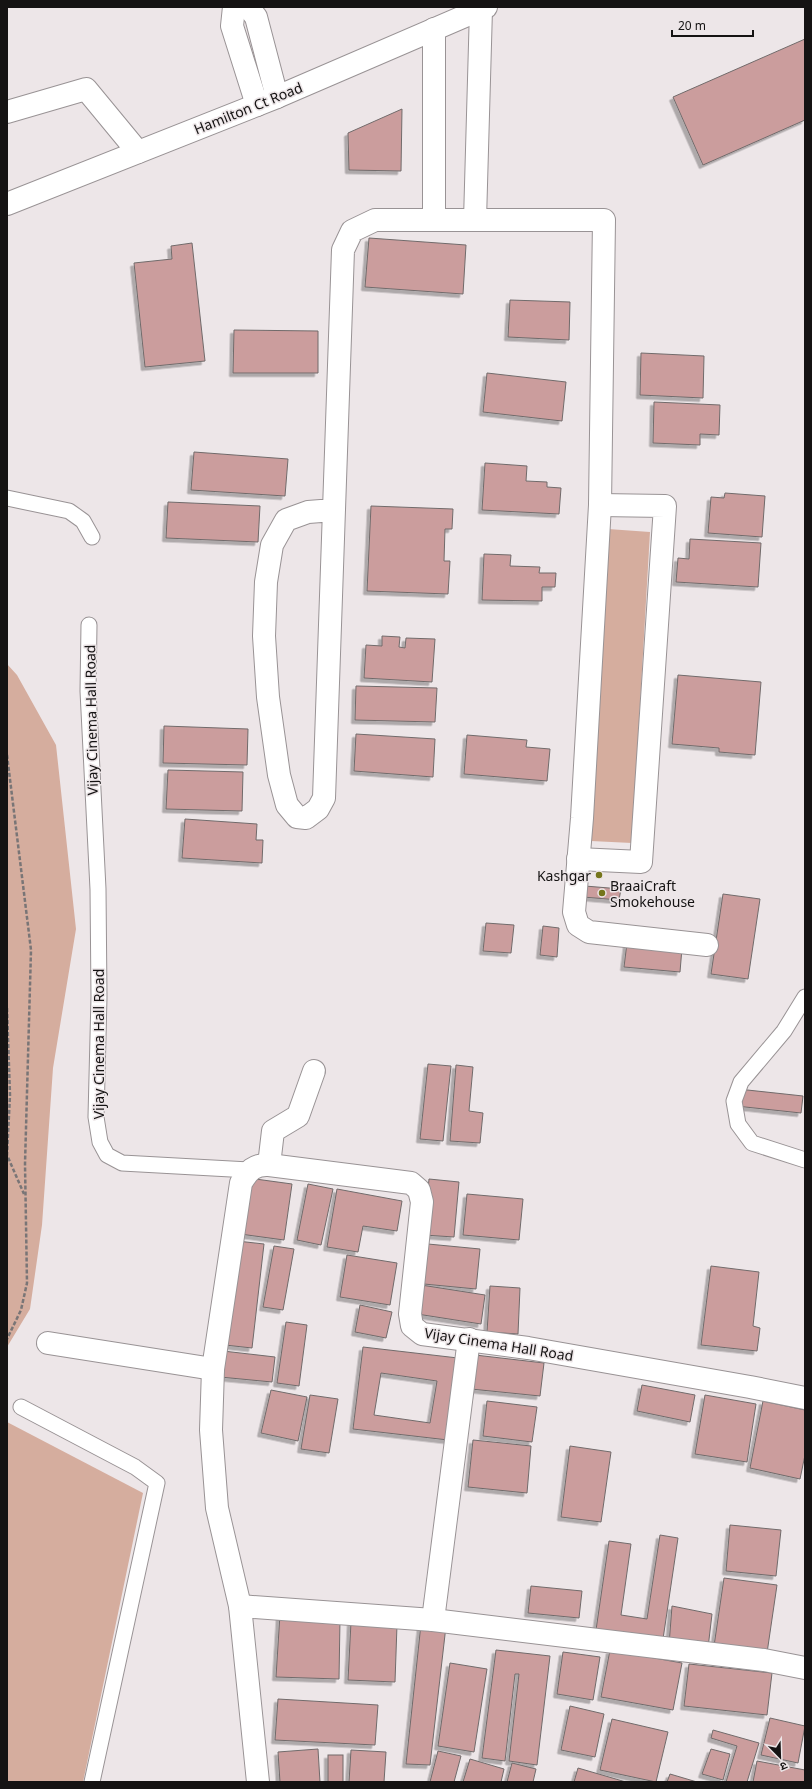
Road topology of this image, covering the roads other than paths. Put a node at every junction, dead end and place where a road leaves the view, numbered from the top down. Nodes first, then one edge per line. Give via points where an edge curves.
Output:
1 (234, 7) edge
2 (248, 7) edge
3 (484, 8) edge
4 (434, 29) junction
5 (277, 97) junction
6 (257, 105) junction
7 (7, 112) edge
8 (138, 152) junction
9 (7, 204) edge
10 (434, 219) junction
11 (475, 220) junction
12 (7, 498) edge
13 (600, 505) junction
14 (334, 510) junction
15 (92, 537) dead end
16 (89, 625) dead end
17 (578, 859) junction
18 (707, 945) dead end
19 (805, 997) edge
20 (314, 1071) dead end
21 (805, 1160) edge
22 (259, 1168) junction
23 (469, 1339) junction
24 (48, 1344) dead end
25 (213, 1369) junction
26 (805, 1398) edge
27 (21, 1407) dead end
28 (240, 1606) junction
29 (433, 1620) junction
30 (805, 1668) edge
31 (92, 1782) edge
32 (258, 1782) edge

1 - 6 street via 232,26
2 - 5 street via 256,17
3 - 4 street, Hamilton Ct Road
3 - 11 street
4 - 5 street, Hamilton Ct Road
4 - 10 street
5 - 6 street, Hamilton Ct Road
6 - 8 street, Hamilton Ct Road
7 - 8 street via 86,89
8 - 9 street, Hamilton Ct Road
10 - 11 street
10 - 14 street via 375,220 352,231 343,250
11 - 13 street via 604,220
12 - 15 lane via 69,511 83,520
13 - 17 street
13 - 17 street via 665,506 641,862
14 - 14 street via 324,798 318,809 306,818 297,817 287,805 279,775 268,697 264,644 266,582 272,545 286,520 308,512
16 - 22 lane, Vijay Cinema Hall Road via 88,691 98,889 96,1118 100,1142 107,1155 122,1163
17 - 18 street via 574,912 578,925 588,932
19 - 21 lane via 784,1031 741,1082 734,1101 738,1124 752,1142
20 - 22 street via 298,1116 273,1131
22 - 23 street, Vijay Cinema Hall Road via 411,1183 419,1190 422,1202 410,1314 412,1326 422,1334
22 - 25 street via 241,1183
23 - 26 street, Vijay Cinema Hall Road via 727,1382
23 - 29 street
24 - 25 street
25 - 28 street via 211,1430 217,1508
27 - 31 lane via 135,1467 157,1483
28 - 29 street
28 - 32 street
29 - 30 street via 764,1660

